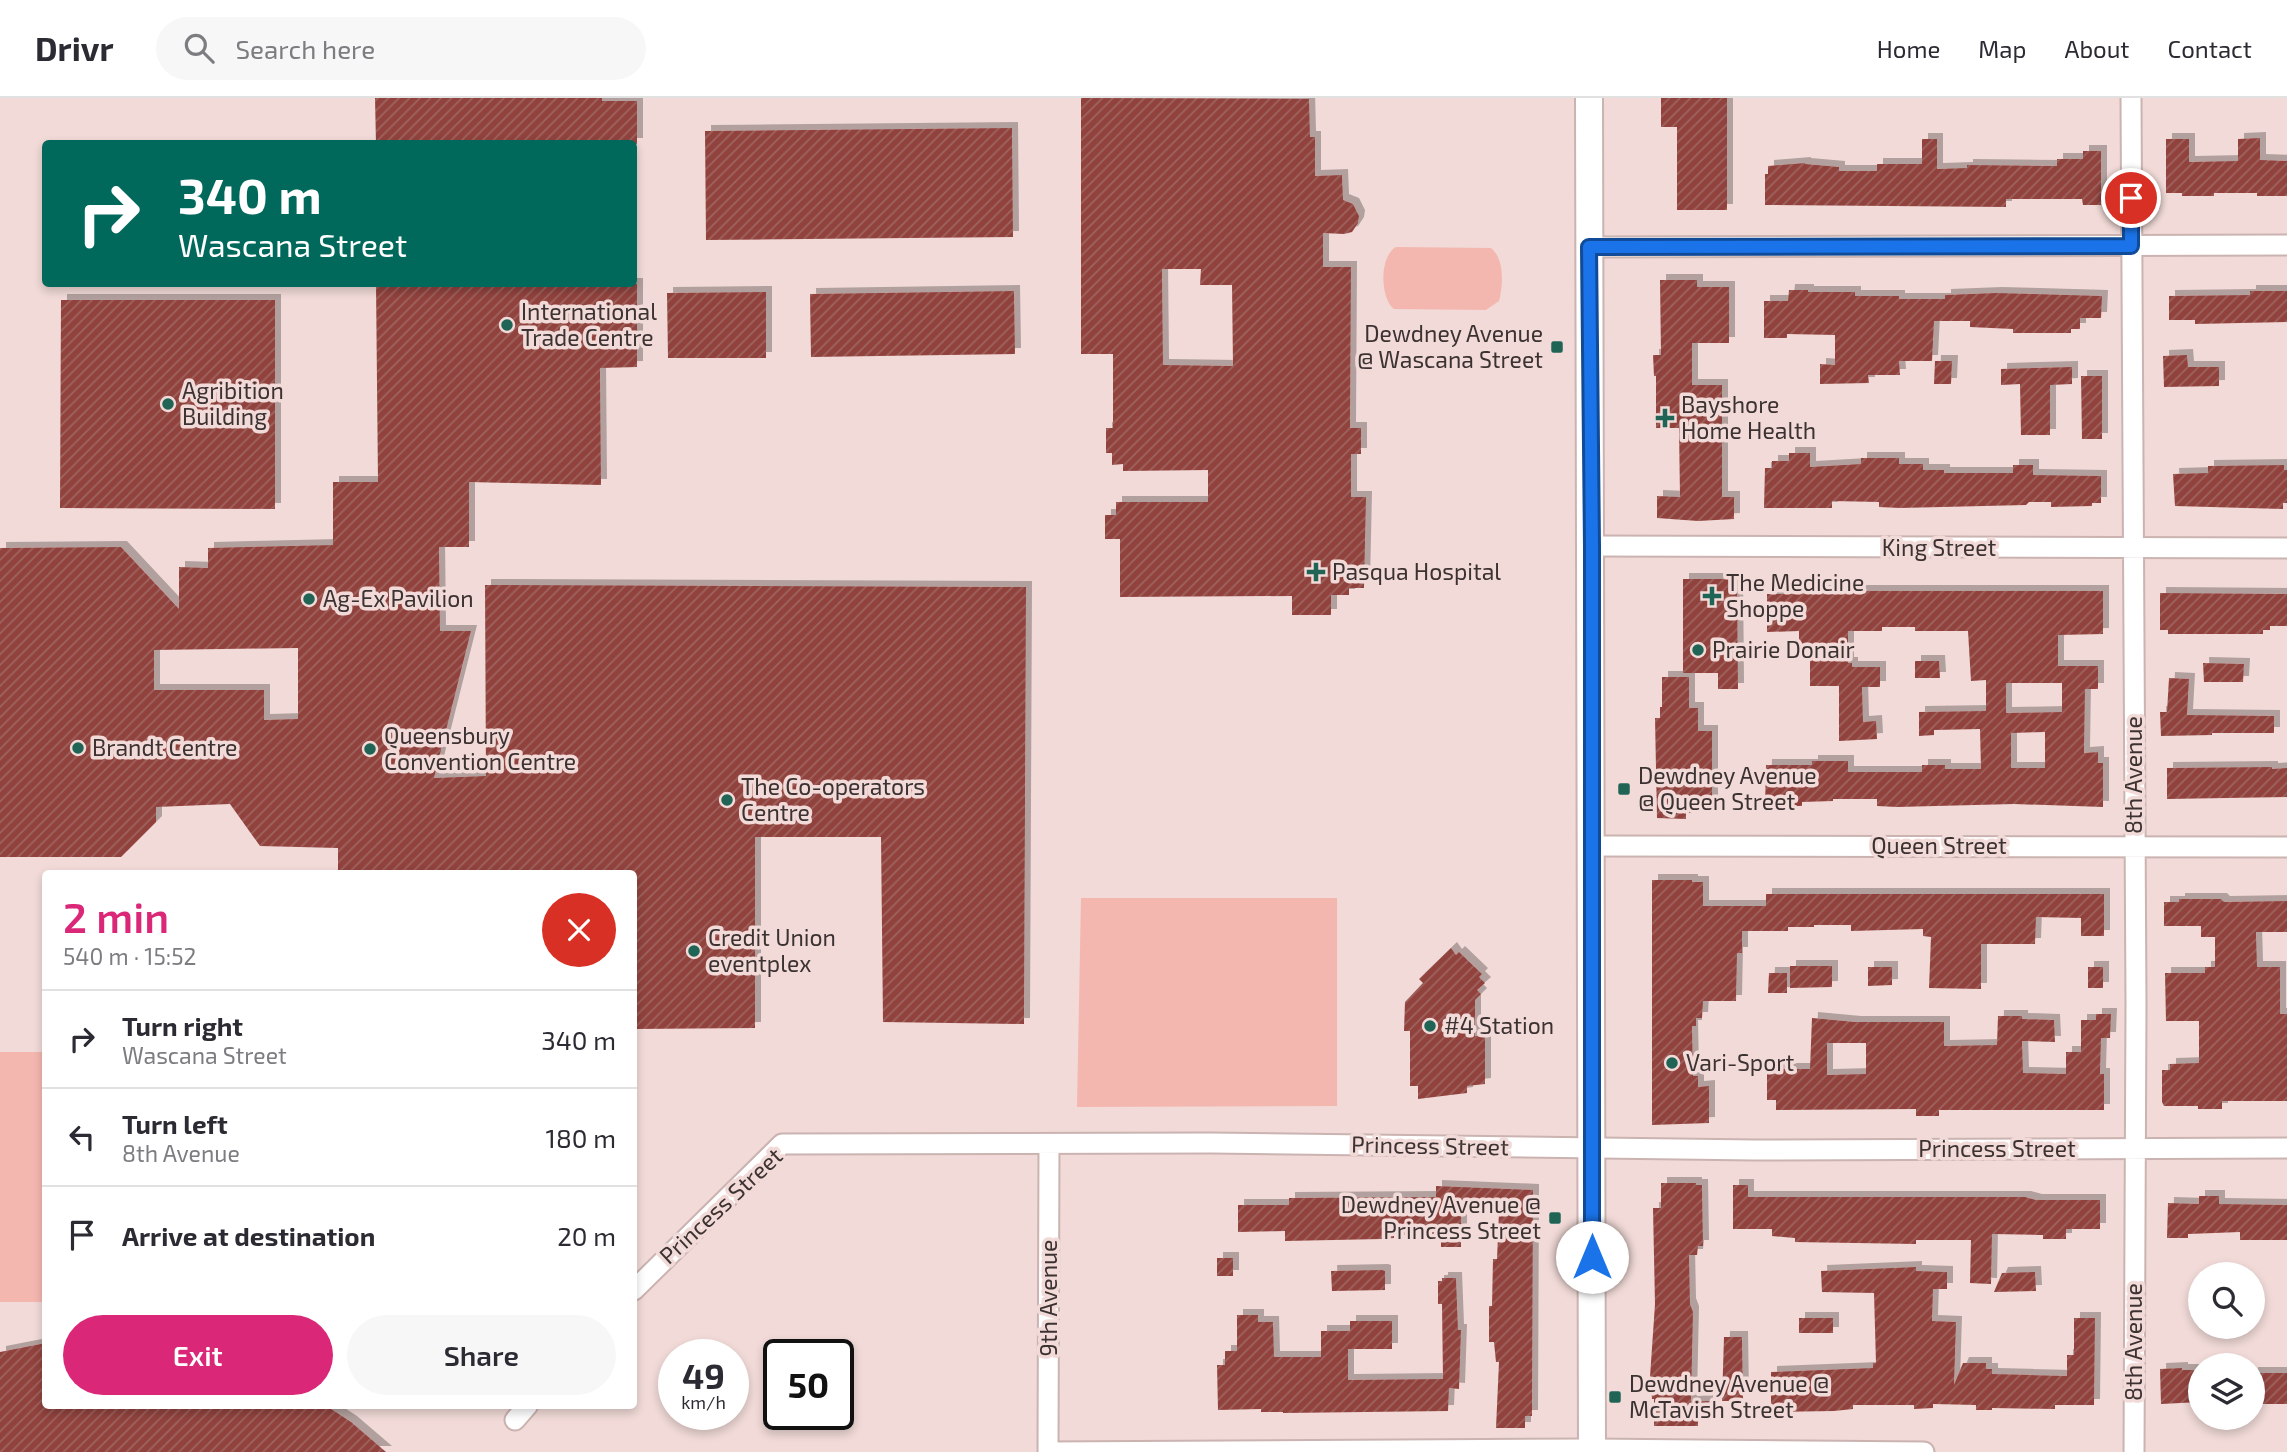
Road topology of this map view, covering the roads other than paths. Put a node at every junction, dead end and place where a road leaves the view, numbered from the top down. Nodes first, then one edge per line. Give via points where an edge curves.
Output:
1 (1589, 98) edge
2 (2132, 98) edge
3 (2287, 245) edge
4 (2131, 246) junction
5 (1589, 247) junction
6 (1592, 546) junction
7 (2287, 548) edge
8 (2133, 549) junction
9 (1592, 846) junction
10 (2134, 846) junction
11 (2287, 847) edge
12 (1049, 1144) junction
13 (1592, 1147) junction
14 (2136, 1148) junction
15 (2287, 1148) edge
16 (637, 1287) edge
17 (1592, 1450) edge
18 (1048, 1452) edge
19 (1924, 1452) edge
20 (2134, 1452) edge

1 - 5 main road
2 - 4 street, 8th Avenue
3 - 4 street
4 - 5 street
4 - 8 street, 8th Avenue
5 - 6 main road
6 - 8 street, King Street
6 - 9 main road
7 - 8 street, King Street
8 - 10 street, 8th Avenue
9 - 10 street, Queen Street
9 - 13 main road
10 - 11 street, Queen Street
10 - 14 street, 8th Avenue
12 - 13 street, Princess Street
12 - 16 street, Princess Street via 782,1144
12 - 18 street, 9th Avenue
13 - 14 street, Princess Street
13 - 17 main road
14 - 15 street, Princess Street
14 - 20 street, 8th Avenue
17 - 18 street
17 - 19 street

